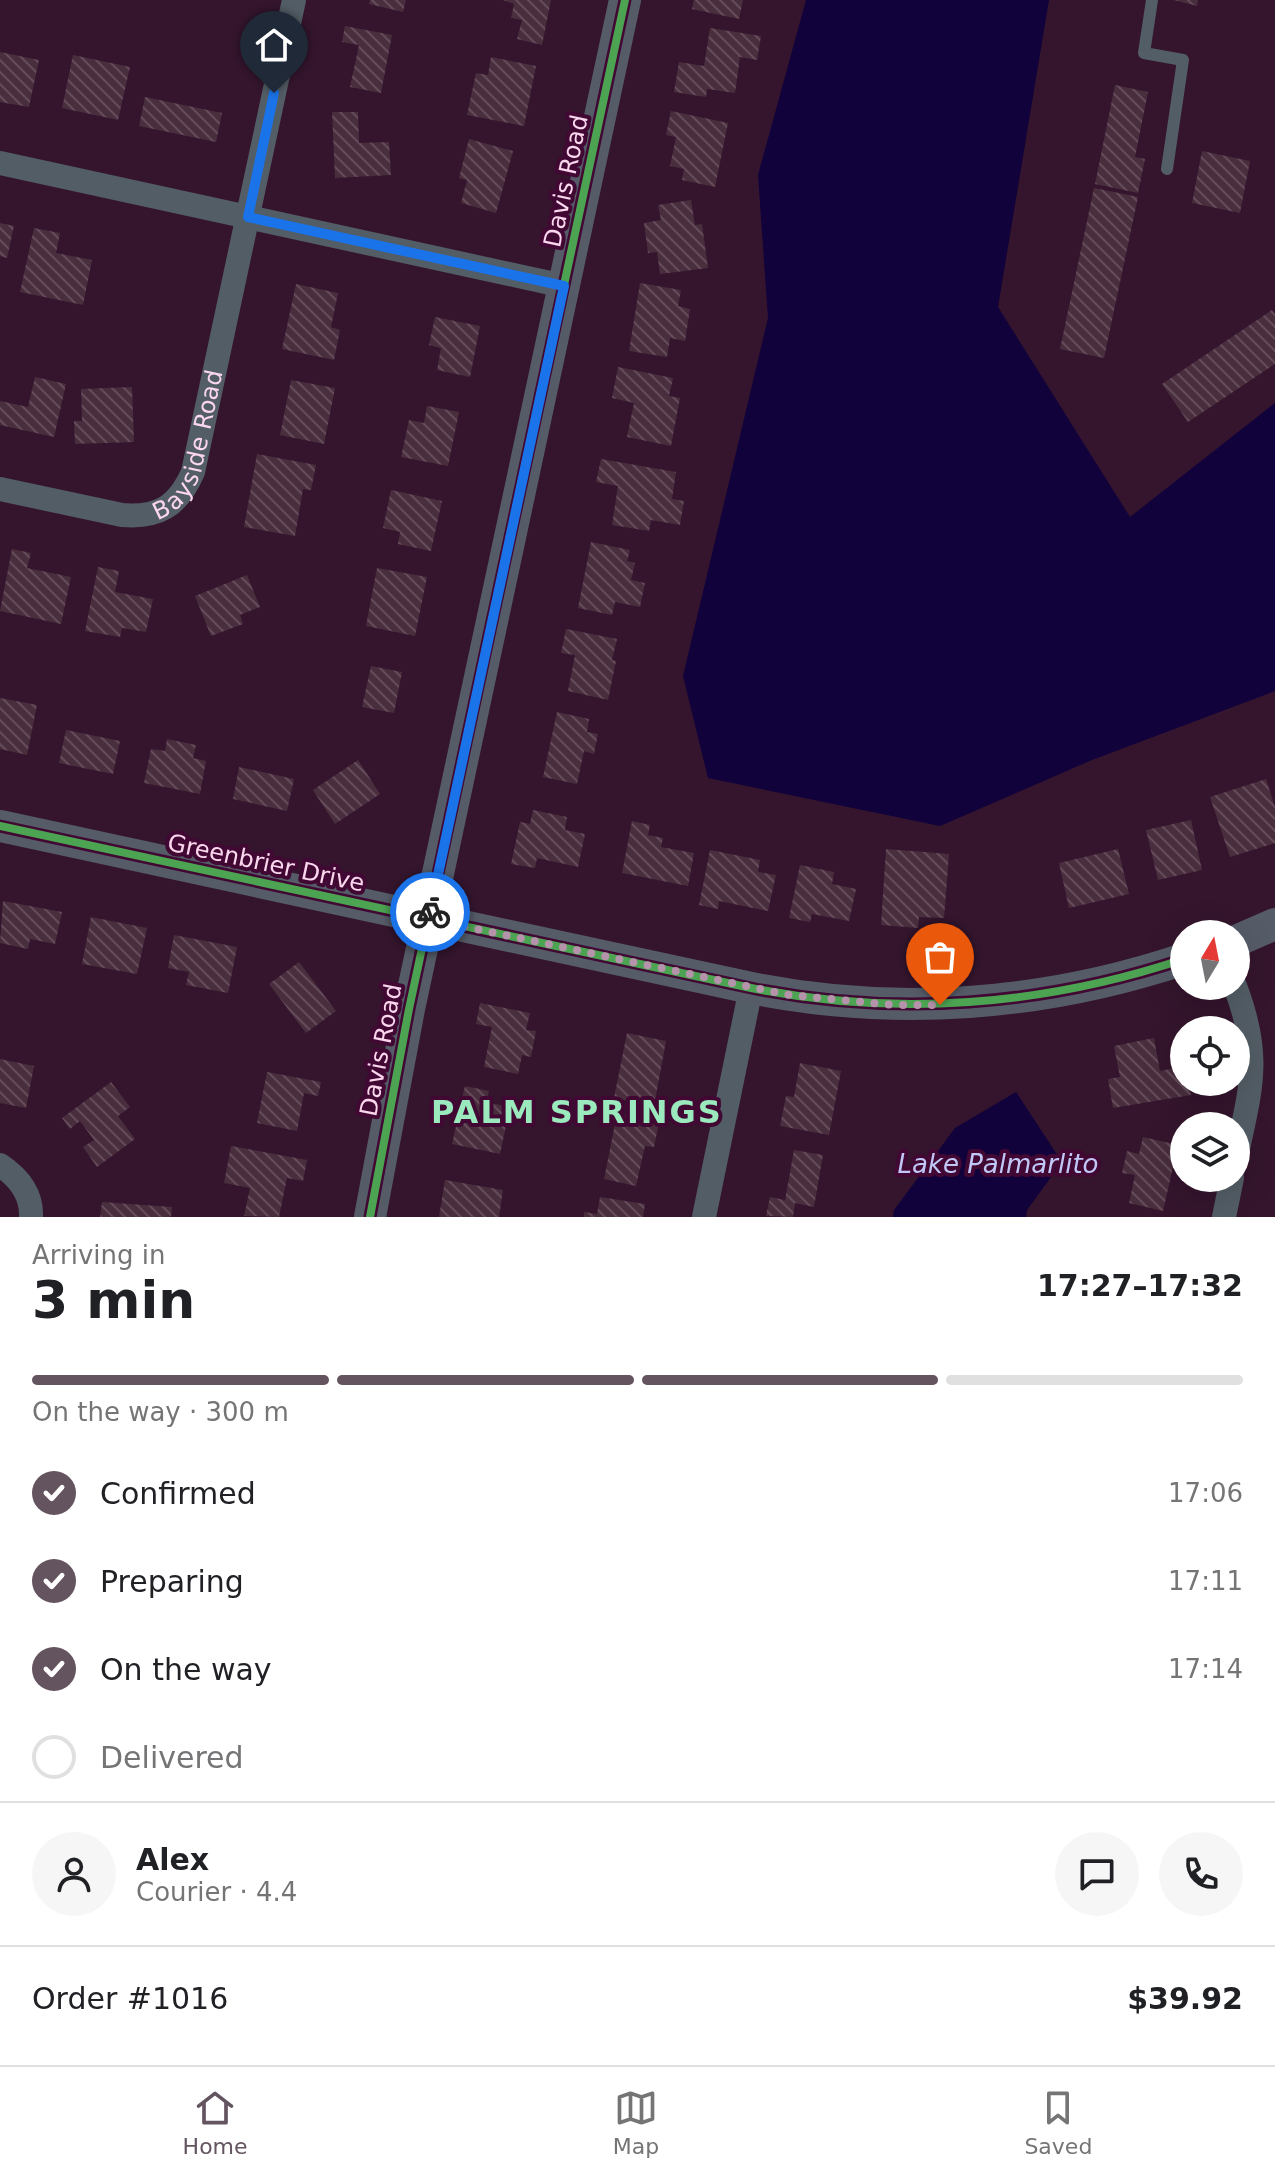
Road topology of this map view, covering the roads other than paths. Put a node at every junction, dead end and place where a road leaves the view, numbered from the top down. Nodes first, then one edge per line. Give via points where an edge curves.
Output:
1 (294, 0) edge
2 (625, 0) edge
3 (1152, 0) edge
4 (0, 163) edge
5 (1167, 169) dead end
6 (248, 217) junction
7 (564, 286) junction
8 (0, 489) edge
9 (0, 826) edge
10 (429, 919) junction
11 (1275, 924) edge
12 (1250, 935) edge
13 (1170, 963) edge
14 (751, 988) junction
15 (1240, 1000) edge
16 (1246, 1112) edge
17 (0, 1165) edge
18 (1229, 1192) edge
19 (31, 1217) edge
20 (370, 1217) edge
21 (704, 1217) edge
22 (1224, 1217) edge

1 - 6 street, Bayside Road
2 - 7 street, Davis Road
3 - 5 lane via 1144,53 1183,60
4 - 6 street
6 - 7 street
6 - 8 street, Bayside Road via 193,472 174,503 149,514 122,515
7 - 10 street, Davis Road
9 - 10 street, Greenbrier Drive
10 - 14 street, Greenbrier Drive
10 - 20 street, Davis Road
11 - 12 street
13 - 14 street, Greenbrier Drive via 1085,987 963,1004 824,1000
14 - 21 street
15 - 16 street via 1253,1053
17 - 19 street via 26,1192
18 - 22 street

